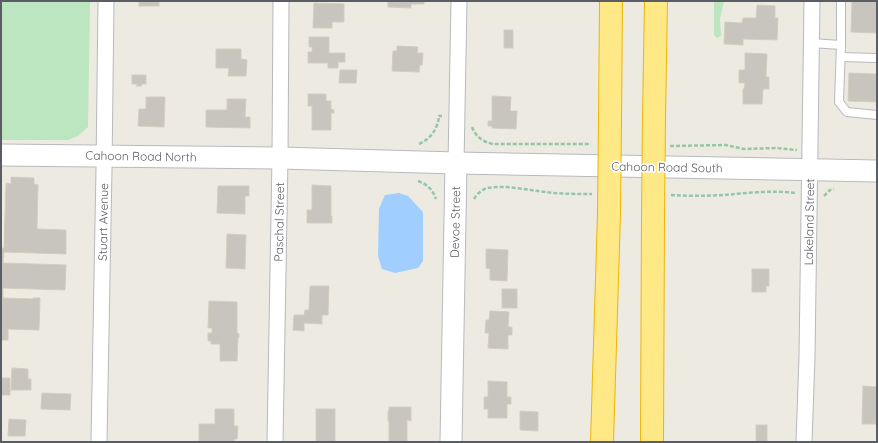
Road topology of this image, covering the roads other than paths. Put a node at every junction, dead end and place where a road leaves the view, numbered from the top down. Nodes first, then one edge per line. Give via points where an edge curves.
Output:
1 (106, 1) edge
2 (281, 1) edge
3 (458, 1) edge
4 (611, 1) edge
5 (656, 1) edge
6 (812, 1) edge
7 (841, 1) edge
8 (811, 43) junction
9 (841, 45) junction
10 (841, 58) junction
11 (877, 58) edge
12 (877, 115) edge
13 (1, 155) edge
14 (104, 155) junction
15 (280, 158) junction
16 (810, 160) junction
17 (456, 163) junction
18 (877, 171) edge
19 (99, 442) edge
20 (275, 442) edge
21 (451, 442) edge
22 (602, 442) edge
23 (652, 442) edge
24 (804, 442) edge

1 - 14 street, Stuart Avenue
2 - 15 street, Paschal Street
3 - 17 street, Devoe Street
4 - 22 highway, bridge via 609,214
5 - 23 highway, bridge
6 - 8 street, Lakeland Street
7 - 9 lane
8 - 9 lane
8 - 16 street, Lakeland Street
9 - 10 lane
10 - 11 lane
10 - 12 lane via 839,102 847,112
13 - 14 main road, Cahoon Road North
14 - 15 main road, Cahoon Road North
14 - 19 street, Stuart Avenue
15 - 17 main road
15 - 20 street, Paschal Street
16 - 17 main road, Cahoon Road South
16 - 18 main road, Cahoon Road South
16 - 24 street, Lakeland Street
17 - 21 main road, Devoe Street

